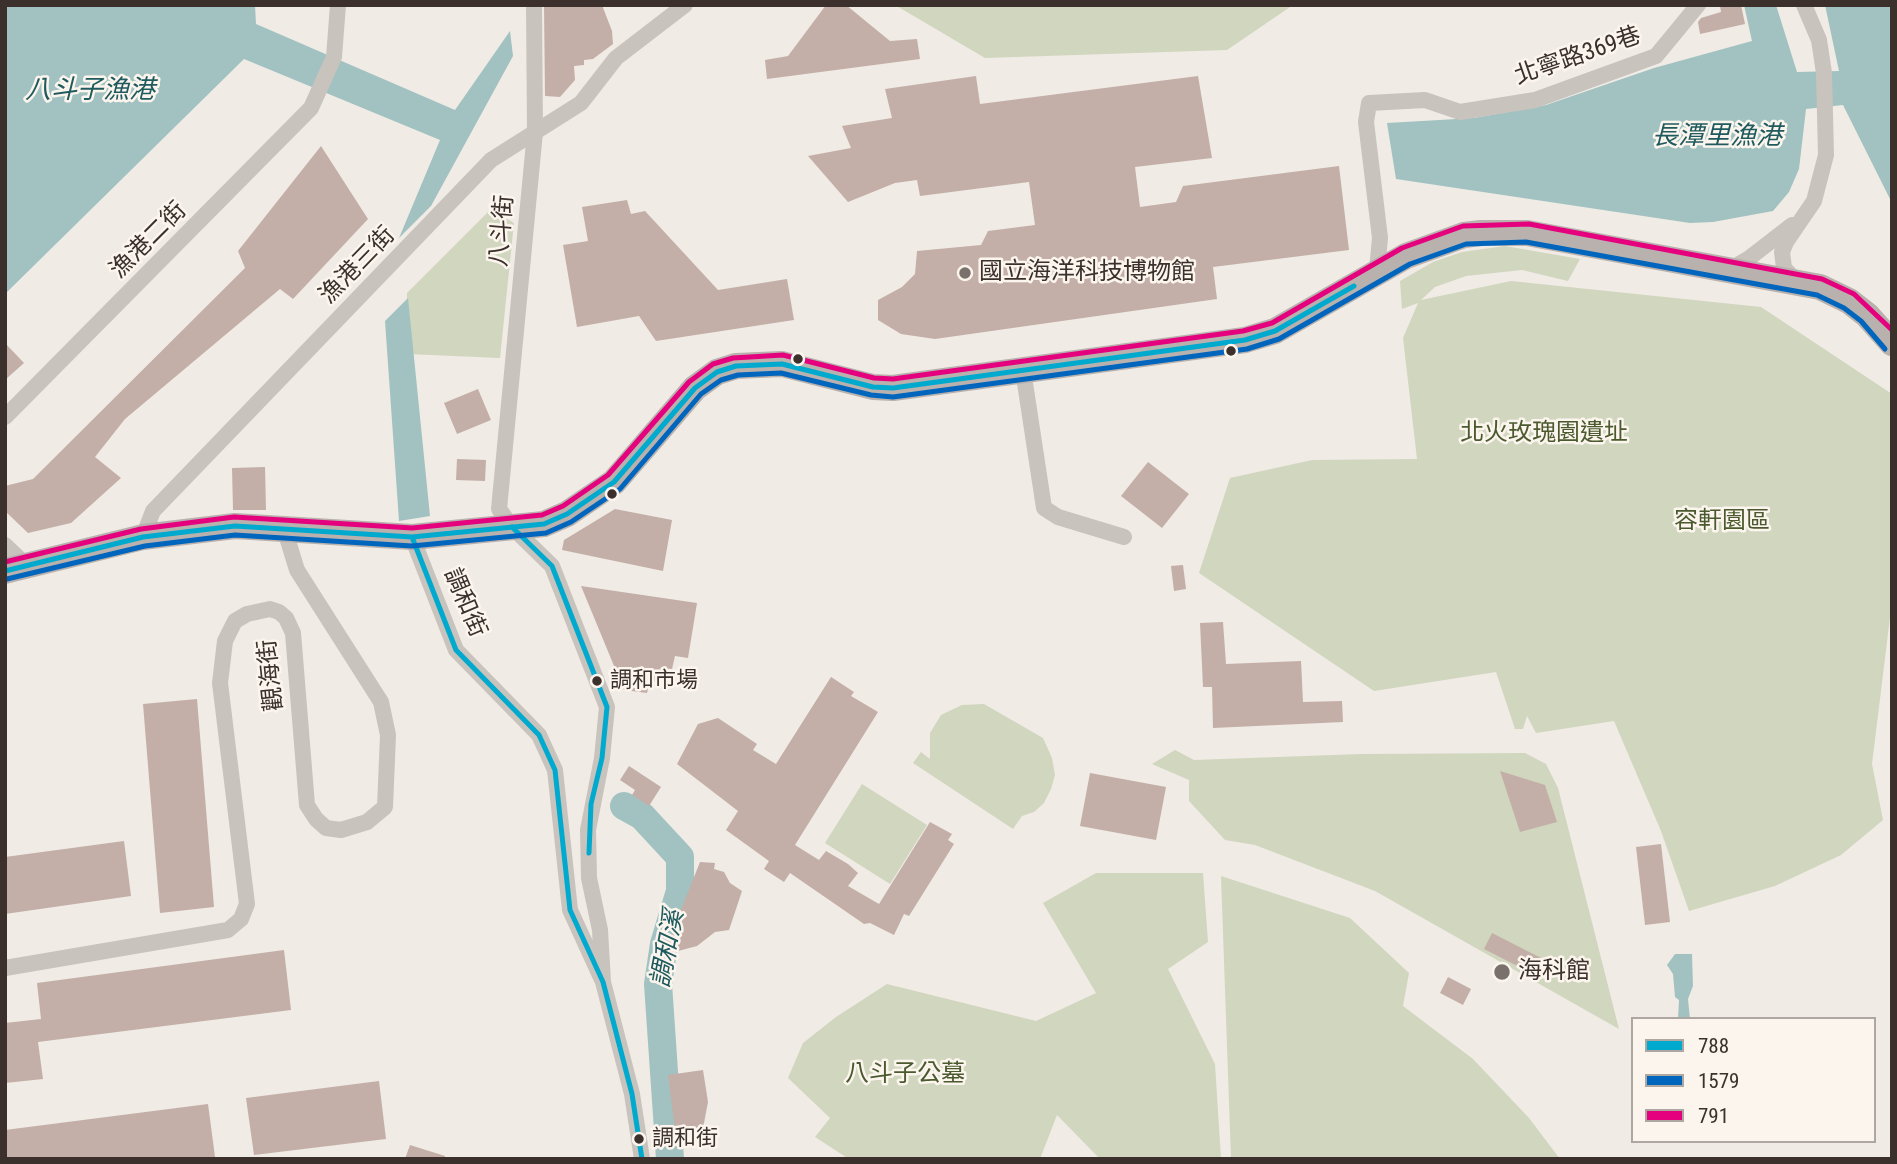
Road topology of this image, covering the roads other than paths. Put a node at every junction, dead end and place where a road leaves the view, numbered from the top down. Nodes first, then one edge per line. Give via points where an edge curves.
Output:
1 (338, 5) edge
2 (534, 5) edge
3 (685, 5) edge
4 (1698, 5) edge
5 (1804, 5) edge
6 (535, 132) junction
7 (1803, 218) junction
8 (1377, 270) junction
9 (1728, 270) junction
10 (1797, 283) junction
11 (1892, 343) edge
12 (1023, 370) junction
13 (5, 417) edge
14 (512, 527) junction
15 (285, 531) junction
16 (143, 537) junction
17 (412, 537) junction
18 (1124, 537) dead end
19 (5, 545) edge
20 (12, 564) edge
21 (5, 968) edge
22 (603, 982) junction
23 (642, 1159) edge

1 - 13 street, 漁港二街 via 334,57 311,107
2 - 6 street
3 - 6 street via 616,58 580,103
4 - 8 street, 北寧路369巷 via 1656,56 1535,100 1461,112 1425,100 1369,103 1366,122 1380,239
5 - 7 street via 1819,40 1826,107 1824,170
6 - 14 street, 八斗街 via 499,509
6 - 16 street, 漁港三街 via 491,160 153,511
7 - 9 street
7 - 10 street via 1783,252 1784,268
8 - 9 main road via 1464,235 1502,232
8 - 12 main road via 1275,331 1245,340
9 - 10 main road
10 - 11 main road via 1820,287 1849,301
12 - 14 main road via 893,388 782,364 736,366 717,372 695,388 614,482 567,514 544,524
12 - 18 street via 1044,508 1058,517
14 - 17 main road
14 - 22 street, 調和街 via 552,566 607,707 588,830 589,878 600,930
15 - 16 main road via 235,526
15 - 17 main road
15 - 21 street, 觀海街 via 297,570 381,702 388,734 385,807 367,822 341,830 326,828 317,820 307,804 293,633 279,612 270,609 247,614 235,621 225,641 220,683 247,904 241,919 228,930
16 - 20 main road
17 - 22 street, 調和街 via 456,650 539,734 555,770 570,910
19 - 20 street
22 - 23 street, 調和街 via 632,1094

